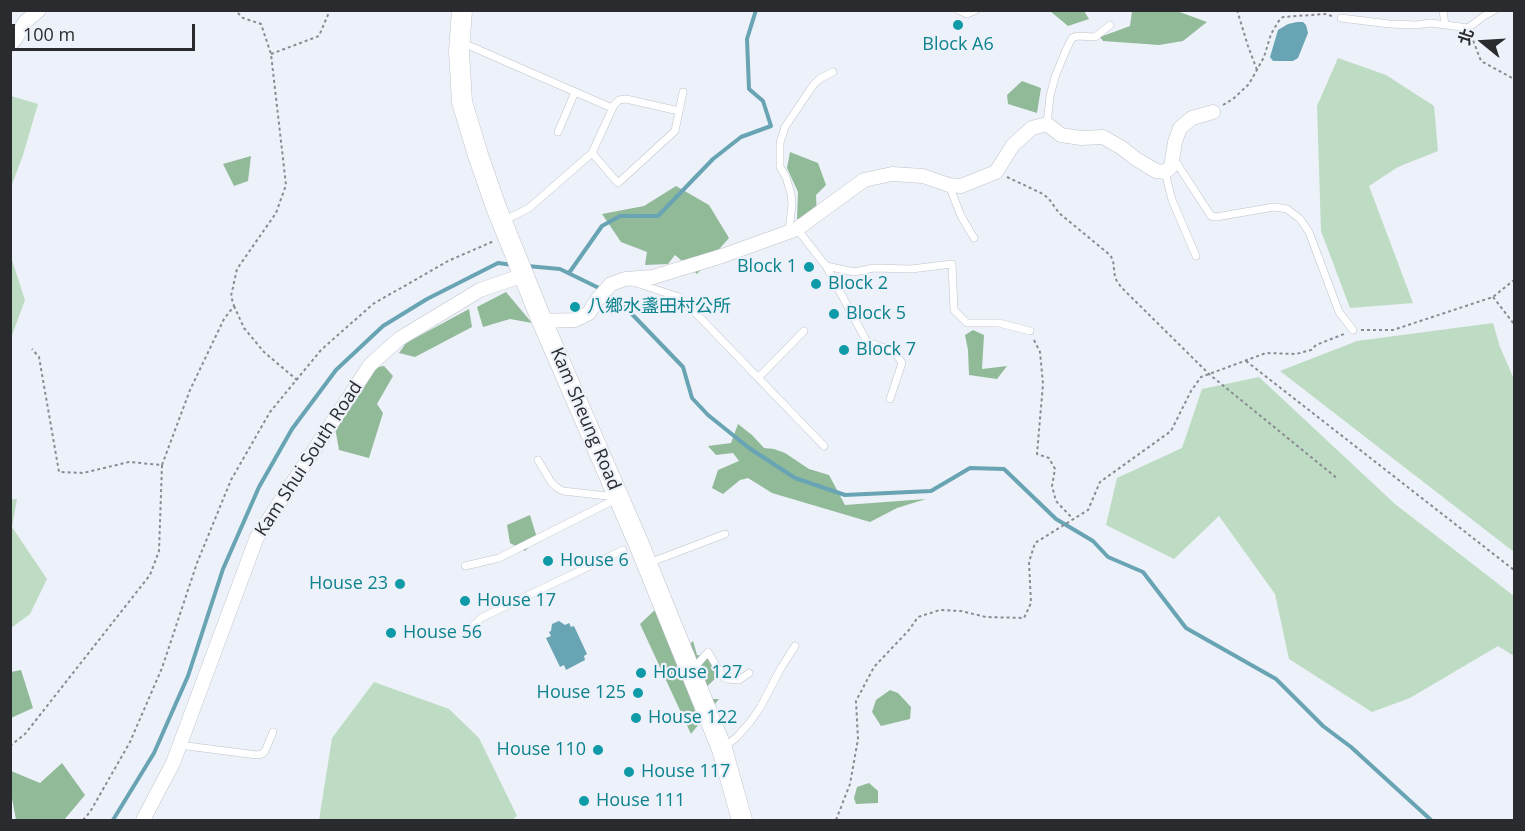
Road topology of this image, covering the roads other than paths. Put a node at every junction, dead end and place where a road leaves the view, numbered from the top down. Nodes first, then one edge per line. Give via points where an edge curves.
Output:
1 (39, 10) edge
2 (462, 10) edge
3 (958, 10) edge
4 (976, 10) edge
5 (1443, 10) edge
6 (1494, 10) edge
7 (1341, 18) road end
8 (1110, 25) dead end
9 (1445, 25) junction
10 (460, 42) junction
11 (10, 45) edge
12 (833, 72) dead end
13 (575, 92) junction
14 (683, 92) dead end
15 (612, 108) junction
16 (679, 111) junction
17 (1213, 112) road end
18 (1047, 124) junction
19 (558, 132) dead end
20 (592, 153) junction
21 (1173, 158) junction
22 (1165, 172) junction
23 (949, 185) junction
24 (505, 228) junction
25 (793, 230) junction
26 (974, 238) dead end
27 (1196, 256) dead end
28 (826, 266) junction
29 (523, 273) junction
30 (625, 279) junction
31 (542, 321) junction
32 (1353, 330) road end
33 (804, 331) dead end
34 (1030, 331) road end
35 (758, 378) junction
36 (890, 399) dead end
37 (824, 446) dead end
38 (538, 460) dead end
39 (619, 498) junction
40 (725, 534) dead end
41 (623, 550) dead end
42 (647, 564) junction
43 (465, 566) dead end
44 (473, 626) dead end
45 (795, 646) dead end
46 (691, 672) junction
47 (749, 673) dead end
48 (273, 732) dead end
49 (179, 745) junction
50 (722, 749) junction
51 (143, 820) edge
52 (742, 820) edge

1 - 11 street via 25,22
2 - 10 main road, Kam Sheung Road
3 - 4 lane via 967,14
5 - 9 lane
6 - 9 lane via 1468,28
7 - 9 lane
8 - 18 lane via 1095,37 1072,38 1055,77
10 - 13 lane
10 - 24 main road, Kam Sheung Road via 462,102
12 - 25 lane via 814,84 785,127 780,143 780,167 790,186
13 - 15 lane
13 - 19 lane
14 - 16 lane
15 - 16 lane via 626,99
15 - 20 lane
16 - 20 lane via 675,131 618,183
17 - 21 street via 1192,118 1180,128
18 - 22 street via 1061,135 1103,137 1156,171
18 - 23 street via 1032,128 1013,146 996,172 961,186
20 - 24 lane
21 - 22 street via 1172,167
21 - 32 lane via 1211,216 1274,207 1287,209 1300,219 1309,232 1339,312
22 - 27 lane via 1172,200
23 - 25 street via 923,176 892,174 864,180
23 - 26 lane
24 - 29 main road, Kam Sheung Road
25 - 28 lane
25 - 30 street via 653,277
28 - 34 lane via 854,272 952,264 954,310 966,323 999,323
28 - 36 lane via 867,342 894,351 902,363
29 - 31 main road, Kam Sheung Road
29 - 49 street, Kam Shui South Road via 480,290 399,339 370,365 257,537
30 - 31 street via 612,284 589,313 575,320
30 - 35 lane via 679,297
31 - 39 main road, Kam Sheung Road
33 - 35 lane
35 - 37 lane
38 - 39 lane via 551,482 563,491
39 - 42 main road, Kam Sheung Road
39 - 43 lane via 499,558
40 - 42 lane
41 - 44 lane via 481,618
42 - 46 main road, Kam Sheung Road
45 - 50 lane via 760,708
46 - 47 lane via 708,652 727,680 739,680
46 - 50 main road, Kam Sheung Road
48 - 49 lane via 262,754 257,755
49 - 51 street, Kam Shui South Road
50 - 52 main road, Kam Sheung Road

